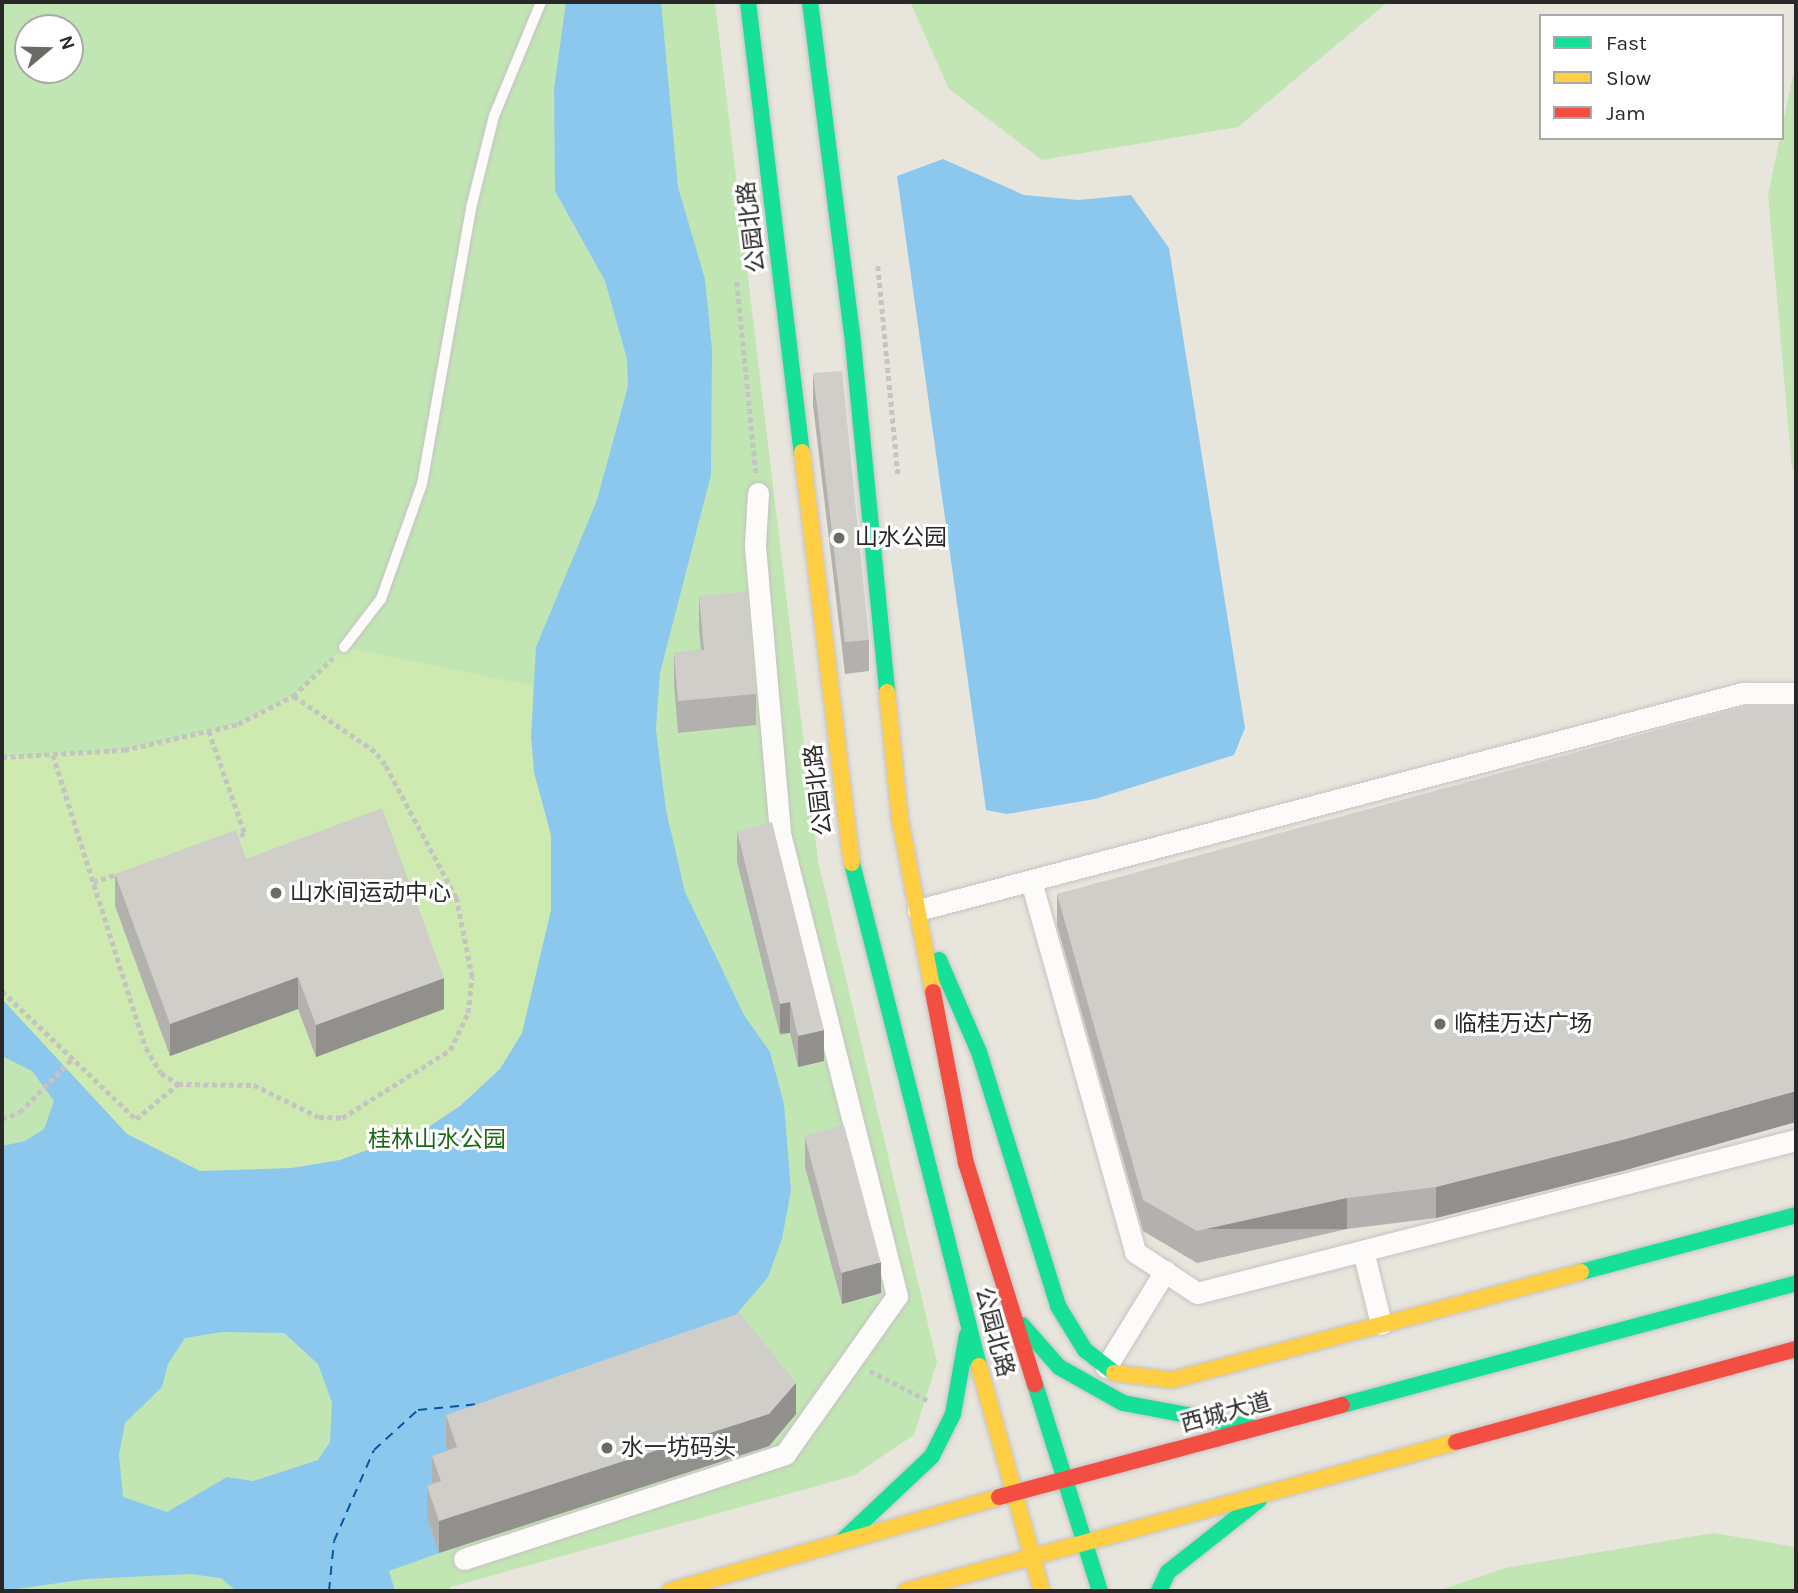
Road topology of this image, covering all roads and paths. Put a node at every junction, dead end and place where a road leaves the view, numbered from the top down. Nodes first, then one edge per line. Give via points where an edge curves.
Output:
1 (541, 2) edge
2 (748, 2) edge
3 (810, 2) edge
4 (878, 266) dead end
5 (737, 282) dead end
6 (898, 474) dead end
7 (758, 493) joint
8 (344, 647) joint
9 (1796, 693) edge
10 (293, 696) junction
11 (209, 731) junction
12 (53, 755) junction
13 (2, 757) edge
14 (219, 842) edge
15 (131, 870) edge
16 (1031, 881) junction
17 (93, 882) junction
18 (918, 910) junction
19 (2, 990) edge
20 (71, 1060) junction
21 (178, 1084) junction
22 (2, 1119) edge
23 (1796, 1140) edge
24 (1796, 1214) edge
25 (1363, 1251) junction
26 (1165, 1271) junction
27 (1796, 1283) edge
28 (1014, 1316) junction
29 (1381, 1324) junction
30 (968, 1328) junction
31 (1796, 1349) edge
32 (850, 1361) junction
33 (1106, 1367) junction
34 (953, 1413) junction
35 (1258, 1428) junction
36 (1065, 1480) junction
37 (1274, 1489) junction
38 (1017, 1492) junction
39 (1085, 1540) junction
40 (839, 1543) junction
41 (1031, 1555) junction
42 (464, 1559) dead end
43 (670, 1591) edge
44 (906, 1591) edge
45 (1042, 1591) edge
46 (1100, 1591) edge
47 (1159, 1591) edge

1 - 8 lane via 494,116 472,204 422,484 382,599
2 - 30 main road, 公园北路 via 850,855
3 - 18 main road, 公园北路 via 852,333 900,819
4 - 6 path
5 - 7 path
7 - 32 street via 755,545 780,832 897,1296
8 - 10 path
9 - 16 street via 1743,693
10 - 11 path via 238,724
10 - 21 path via 375,752 393,778 462,917 472,977 468,1013 450,1050 350,1116 319,1117 254,1084
11 - 12 path via 124,750
11 - 14 path via 245,834
12 - 13 path
12 - 17 path
15 - 17 path
16 - 18 street
16 - 26 street via 1135,1252
17 - 21 path via 146,1048 161,1073
18 - 28 main road, 公园北路 via 966,1163
18 - 33 main road via 979,1052 1058,1306 1085,1350
19 - 20 path
20 - 21 path via 136,1119
20 - 22 path via 20,1112
23 - 25 street
24 - 29 main road
25 - 26 street via 1198,1293
25 - 29 street
26 - 33 street
27 - 35 main road, 西城大道
28 - 35 main road via 1059,1367 1123,1403
28 - 36 main road, 公园北路
29 - 33 main road via 1172,1380 1115,1373
30 - 34 main road
30 - 38 main road, 公园北路
31 - 37 main road
32 - 34 path
32 - 42 street via 785,1454
34 - 40 main road via 932,1456
35 - 36 main road, 西城大道
36 - 38 main road, 西城大道
36 - 39 main road, 公园北路
37 - 39 main road
37 - 47 main road via 1167,1572
38 - 40 main road, 西城大道
38 - 41 main road, 公园北路
39 - 41 main road
39 - 46 main road, 公园北路
40 - 43 main road, 西城大道
41 - 44 main road
41 - 45 main road, 公园北路

